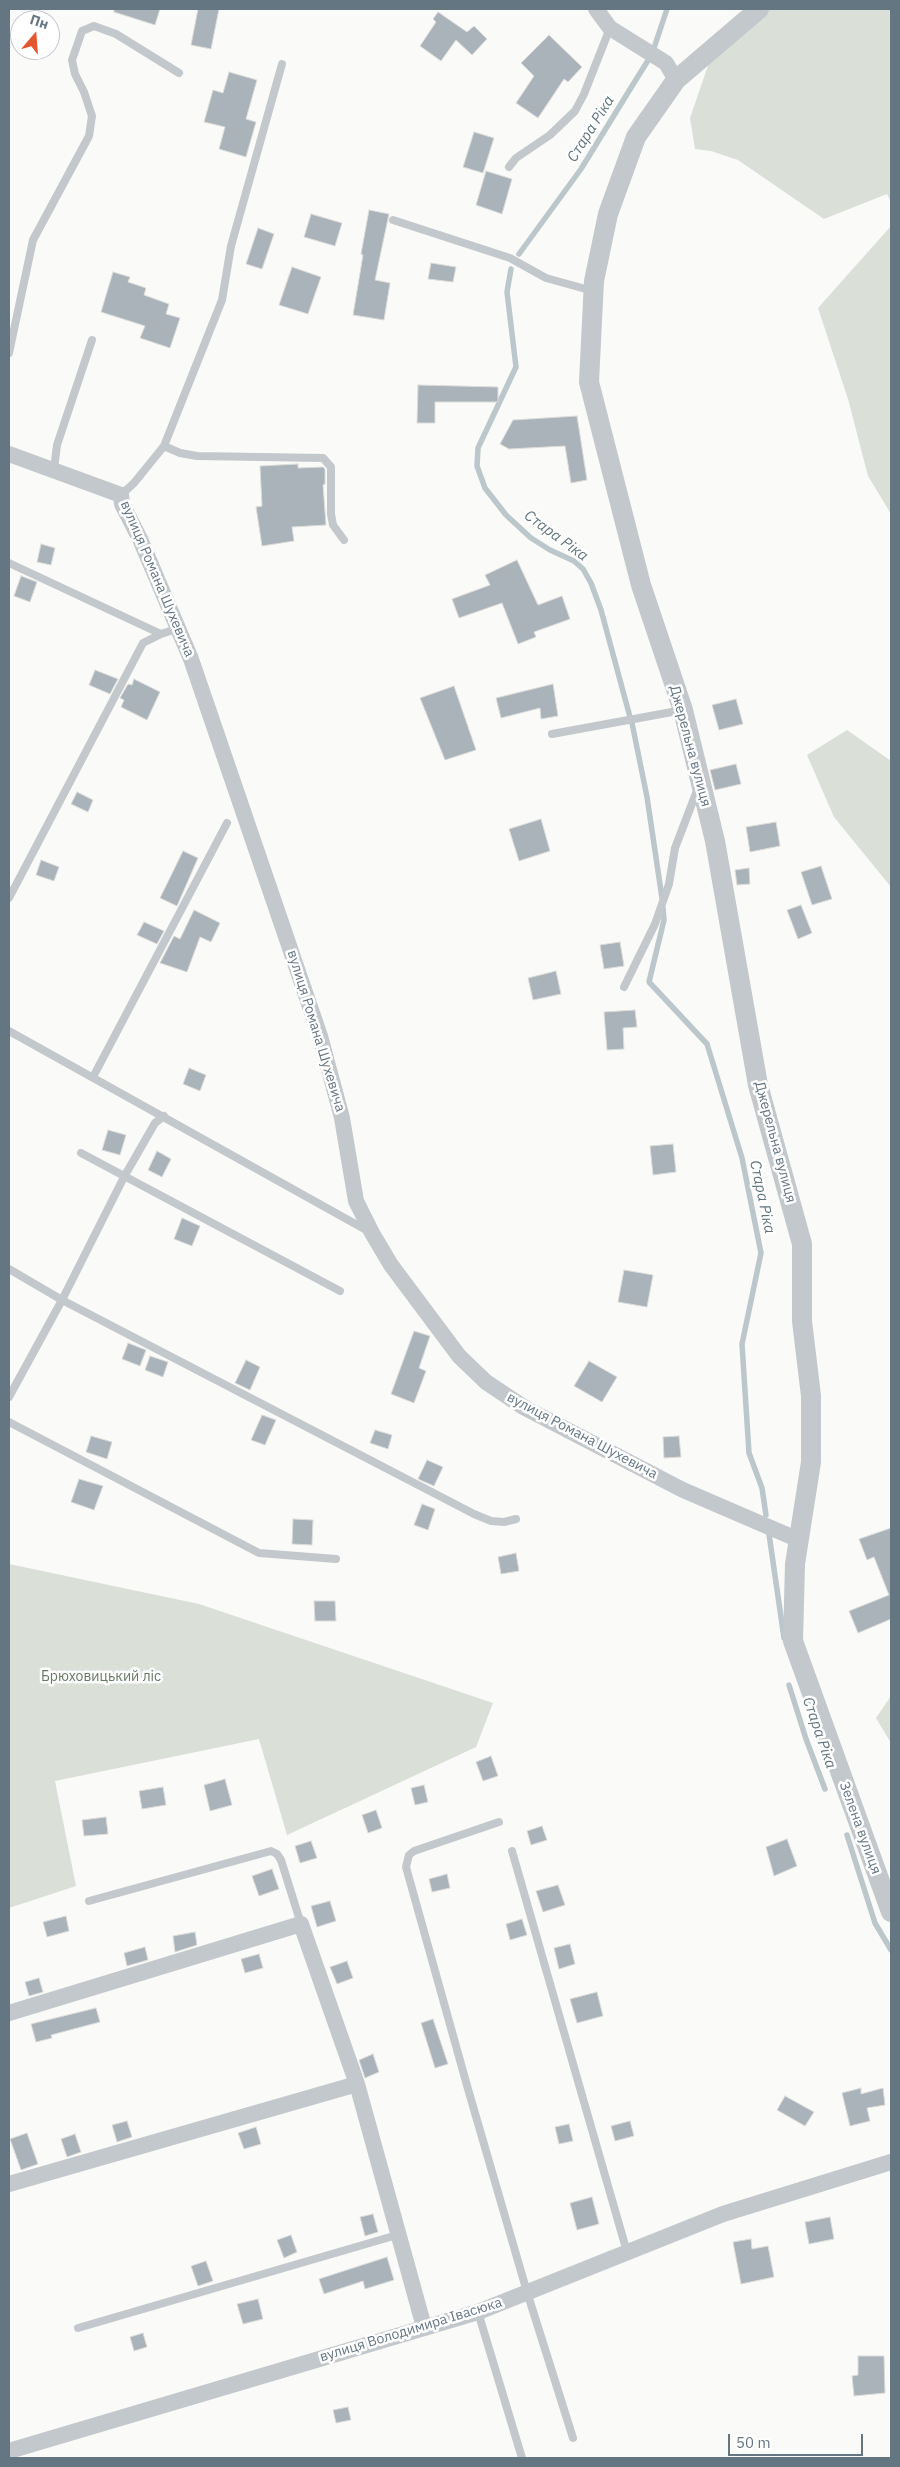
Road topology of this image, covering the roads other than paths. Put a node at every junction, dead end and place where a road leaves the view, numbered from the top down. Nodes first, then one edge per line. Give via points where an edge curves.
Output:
1 (596, 9) edge
2 (759, 9) edge
3 (610, 28) junction
4 (282, 64) dead end
5 (180, 73) dead end
6 (676, 80) junction
7 (509, 167) dead end
8 (393, 220) dead end
9 (593, 291) junction
10 (92, 340) dead end
11 (9, 353) edge
12 (164, 446) junction
13 (9, 454) edge
14 (54, 469) junction
15 (121, 495) junction
16 (344, 540) dead end
17 (9, 562) edge
18 (180, 628) junction
19 (161, 634) junction
20 (682, 710) junction
21 (552, 734) dead end
22 (700, 782) junction
23 (227, 823) dead end
24 (9, 898) edge
25 (624, 987) dead end
26 (9, 1031) edge
27 (93, 1077) junction
28 (164, 1116) junction
29 (81, 1153) dead end
30 (124, 1177) junction
31 (372, 1233) junction
32 (9, 1270) edge
33 (340, 1292) dead end
34 (62, 1300) junction
35 (9, 1397) edge
36 (9, 1422) edge
37 (516, 1519) dead end
38 (791, 1537) junction
39 (336, 1559) dead end
40 (499, 1822) dead end
41 (512, 1851) dead end
42 (89, 1900) dead end
43 (891, 1912) edge
44 (301, 1924) junction
45 (9, 2013) edge
46 (357, 2084) junction
47 (891, 2162) edge
48 (9, 2184) edge
49 (398, 2235) junction
50 (627, 2252) junction
51 (527, 2292) junction
52 (478, 2312) junction
53 (424, 2327) junction
54 (78, 2328) dead end
55 (573, 2438) dead end
56 (9, 2450) edge
57 (522, 2458) edge

1 - 3 street
2 - 6 street, Джерельна вулиця
3 - 6 street via 666,63
3 - 7 lane via 575,111
4 - 12 lane via 231,246 222,300
5 - 11 lane via 116,34 94,26 82,31 72,60 92,116 89,136 32,240
6 - 9 street, Джерельна вулиця via 636,137 608,214
8 - 9 lane via 510,258 546,278
9 - 20 street, Джерельна вулиця via 589,382 640,585
10 - 14 lane via 57,445
12 - 15 lane
12 - 16 lane via 197,456 323,458 331,467 333,525
13 - 14 street, вулиця Романа Шухевича
14 - 15 street, вулиця Романа Шухевича
15 - 18 street, вулиця Романа Шухевича via 122,504
17 - 19 lane
18 - 19 lane
18 - 31 street, вулиця Романа Шухевича via 302,977 342,1118 356,1201
19 - 24 lane via 143,643
20 - 21 lane
20 - 22 street, Джерельна вулиця
22 - 25 lane via 676,848 669,884 655,924
22 - 38 street, Джерельна вулиця via 715,841 758,1085 802,1244 802,1321 811,1396 811,1444 810,1462
23 - 27 lane
26 - 27 lane
27 - 28 lane
28 - 30 lane via 155,1123
28 - 31 lane
29 - 30 lane
30 - 33 lane
30 - 34 lane
31 - 38 street, вулиця Романа Шухевича via 459,1356 486,1382 525,1408 683,1490
32 - 34 lane
34 - 35 lane
34 - 37 lane via 474,1514 491,1521
36 - 39 lane via 259,1553
38 - 43 street, Зелена вулиця via 795,1564 793,1641
40 - 51 lane via 414,1851 409,1854 406,1867
41 - 50 lane
42 - 44 lane via 271,1850 281,1860
44 - 45 street
44 - 46 street
46 - 48 street
46 - 49 street
47 - 50 street, вулиця Володимира Івасюка via 724,2214
49 - 53 street
49 - 54 lane
50 - 51 street, вулиця Володимира Івасюка
51 - 52 street, вулиця Володимира Івасюка
51 - 55 lane
52 - 53 street, вулиця Володимира Івасюка
52 - 57 lane
53 - 56 street, вулиця Володимира Івасюка

